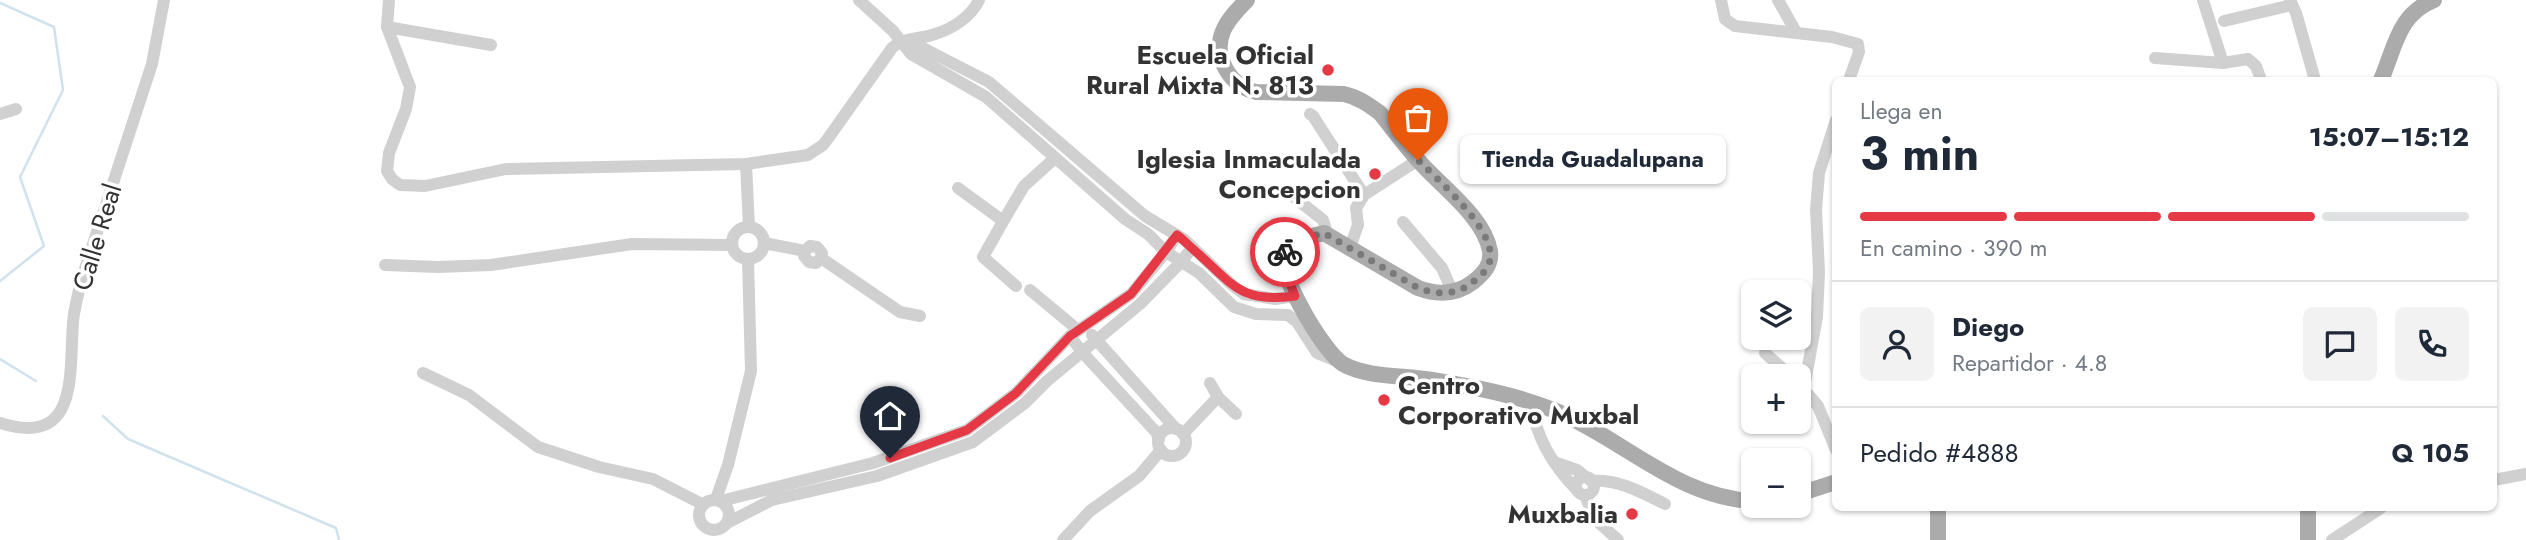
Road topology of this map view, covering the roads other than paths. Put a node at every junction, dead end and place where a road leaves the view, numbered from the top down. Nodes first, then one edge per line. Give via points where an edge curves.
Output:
1 (164, 0) edge
2 (388, 0) edge
3 (859, 0) edge
4 (979, 0) edge
5 (1247, 0) edge
6 (1721, 0) edge
7 (1778, 0) edge
8 (2203, 0) edge
9 (2434, 0) edge
10 (2291, 2) edge
11 (2224, 21) dead end
12 (387, 26) junction
13 (1797, 32) junction
14 (900, 41) junction
15 (491, 45) dead end
16 (2155, 58) dead end
17 (2223, 63) junction
18 (1850, 77) edge
19 (2260, 77) edge
20 (2314, 77) edge
21 (2382, 77) edge
22 (16, 109) dead end
23 (0, 114) edge
24 (1310, 114) dead end
25 (1832, 132) edge
26 (1055, 158) junction
27 (1418, 160) junction
28 (746, 164) junction
29 (958, 188) dead end
30 (1289, 193) dead end
31 (1364, 195) junction
32 (1005, 218) junction
33 (1404, 222) dead end
34 (748, 227) junction
35 (1177, 235) junction
36 (1328, 236) junction
37 (764, 243) junction
38 (732, 245) junction
39 (1192, 248) junction
40 (1349, 250) junction
41 (1166, 252) junction
42 (748, 259) junction
43 (1181, 262) junction
44 (385, 265) dead end
45 (1016, 286) dead end
46 (1030, 290) dead end
47 (1453, 293) junction
48 (1295, 296) junction
49 (920, 316) dead end
50 (1078, 331) junction
51 (1096, 341) junction
52 (1082, 352) junction
53 (1765, 353) dead end
54 (1340, 362) junction
55 (1777, 364) edge
56 (1807, 364) edge
57 (423, 373) dead end
58 (1210, 383) dead end
59 (1217, 397) junction
60 (1811, 397) edge
61 (1531, 403) junction
62 (1237, 414) dead end
63 (0, 423) edge
64 (1180, 431) junction
65 (1832, 440) edge
66 (1160, 445) junction
67 (1553, 461) junction
68 (2526, 474) edge
69 (2497, 479) edge
70 (1589, 480) junction
71 (1832, 483) edge
72 (1811, 490) edge
73 (1581, 492) junction
74 (718, 500) junction
75 (1741, 500) edge
76 (702, 504) junction
77 (1665, 504) dead end
78 (1938, 511) edge
79 (2308, 511) edge
80 (2376, 511) edge
81 (724, 526) junction
82 (728, 540) edge
83 (1063, 540) edge
84 (1618, 540) edge
85 (1938, 540) edge
86 (2308, 540) edge
87 (2332, 540) edge

1 - 63 street, Calle Real via 152,64 80,284 71,382 62,408 42,427
2 - 12 street
3 - 14 street
4 - 14 street via 967,16 935,34
5 - 27 main road via 1222,33 1220,55 1243,90 1353,96 1380,113
6 - 13 street via 1725,19 1735,26
7 - 13 street
8 - 17 street
9 - 21 main road via 2406,19
10 - 11 street
10 - 20 street
12 - 15 street
12 - 28 street via 410,87 387,171 400,185 425,186 506,170
13 - 18 street via 1858,44 1860,52
14 - 26 street via 921,62 986,97
14 - 28 street via 816,151 799,158
14 - 35 street via 989,82 1145,216
16 - 17 street
17 - 19 street via 2251,60
22 - 23 street
24 - 31 street
25 - 56 street via 1819,173 1817,317
26 - 32 street via 1024,186
26 - 41 street
27 - 31 street
27 - 47 main road via 1467,212 1490,252 1485,272
28 - 34 street
29 - 32 street
30 - 36 street via 1323,220
31 - 40 street via 1356,208 1358,225
32 - 45 street via 983,257
33 - 47 street via 1442,268
34 - 37 street via 758,230
34 - 38 street via 736,233
35 - 39 street
35 - 41 street
36 - 40 main road
36 - 48 main road via 1302,237 1287,248 1284,268
37 - 42 street via 761,253
37 - 49 street via 805,251 815,246 821,250 821,258 900,312
38 - 42 street via 739,257
38 - 44 street via 632,244 491,265
39 - 43 street
39 - 48 street via 1244,294 1275,299
40 - 47 main road via 1418,288
41 - 43 street
41 - 50 street via 1131,294
42 - 74 street via 751,371
43 - 51 street
43 - 54 street via 1234,307 1256,314 1288,314 1317,353
46 - 50 street
48 - 54 main road
50 - 51 street
50 - 52 street
50 - 74 street via 1016,393 967,430 873,463
51 - 52 street
51 - 64 street
52 - 66 street via 1156,432
52 - 81 street via 973,442 877,476 772,500
53 - 55 street
54 - 61 main road via 1362,371 1476,387
57 - 76 street via 469,395 538,447 653,479
58 - 59 street
59 - 62 street
59 - 64 street
60 - 65 street
61 - 67 street via 1533,421
61 - 75 main road via 1599,433 1675,479
64 - 66 street via 1163,431
64 - 66 street via 1186,443 1178,454 1169,455
66 - 83 street via 1139,476 1090,511
67 - 70 street
67 - 73 street
68 - 69 street
70 - 73 street via 1592,490
70 - 77 street via 1625,485
71 - 72 main road
73 - 84 street via 1594,518
74 - 76 street
74 - 81 street via 729,513
76 - 81 street via 698,513 703,526 710,530
78 - 85 main road
79 - 86 main road
80 - 87 street
81 - 82 street

